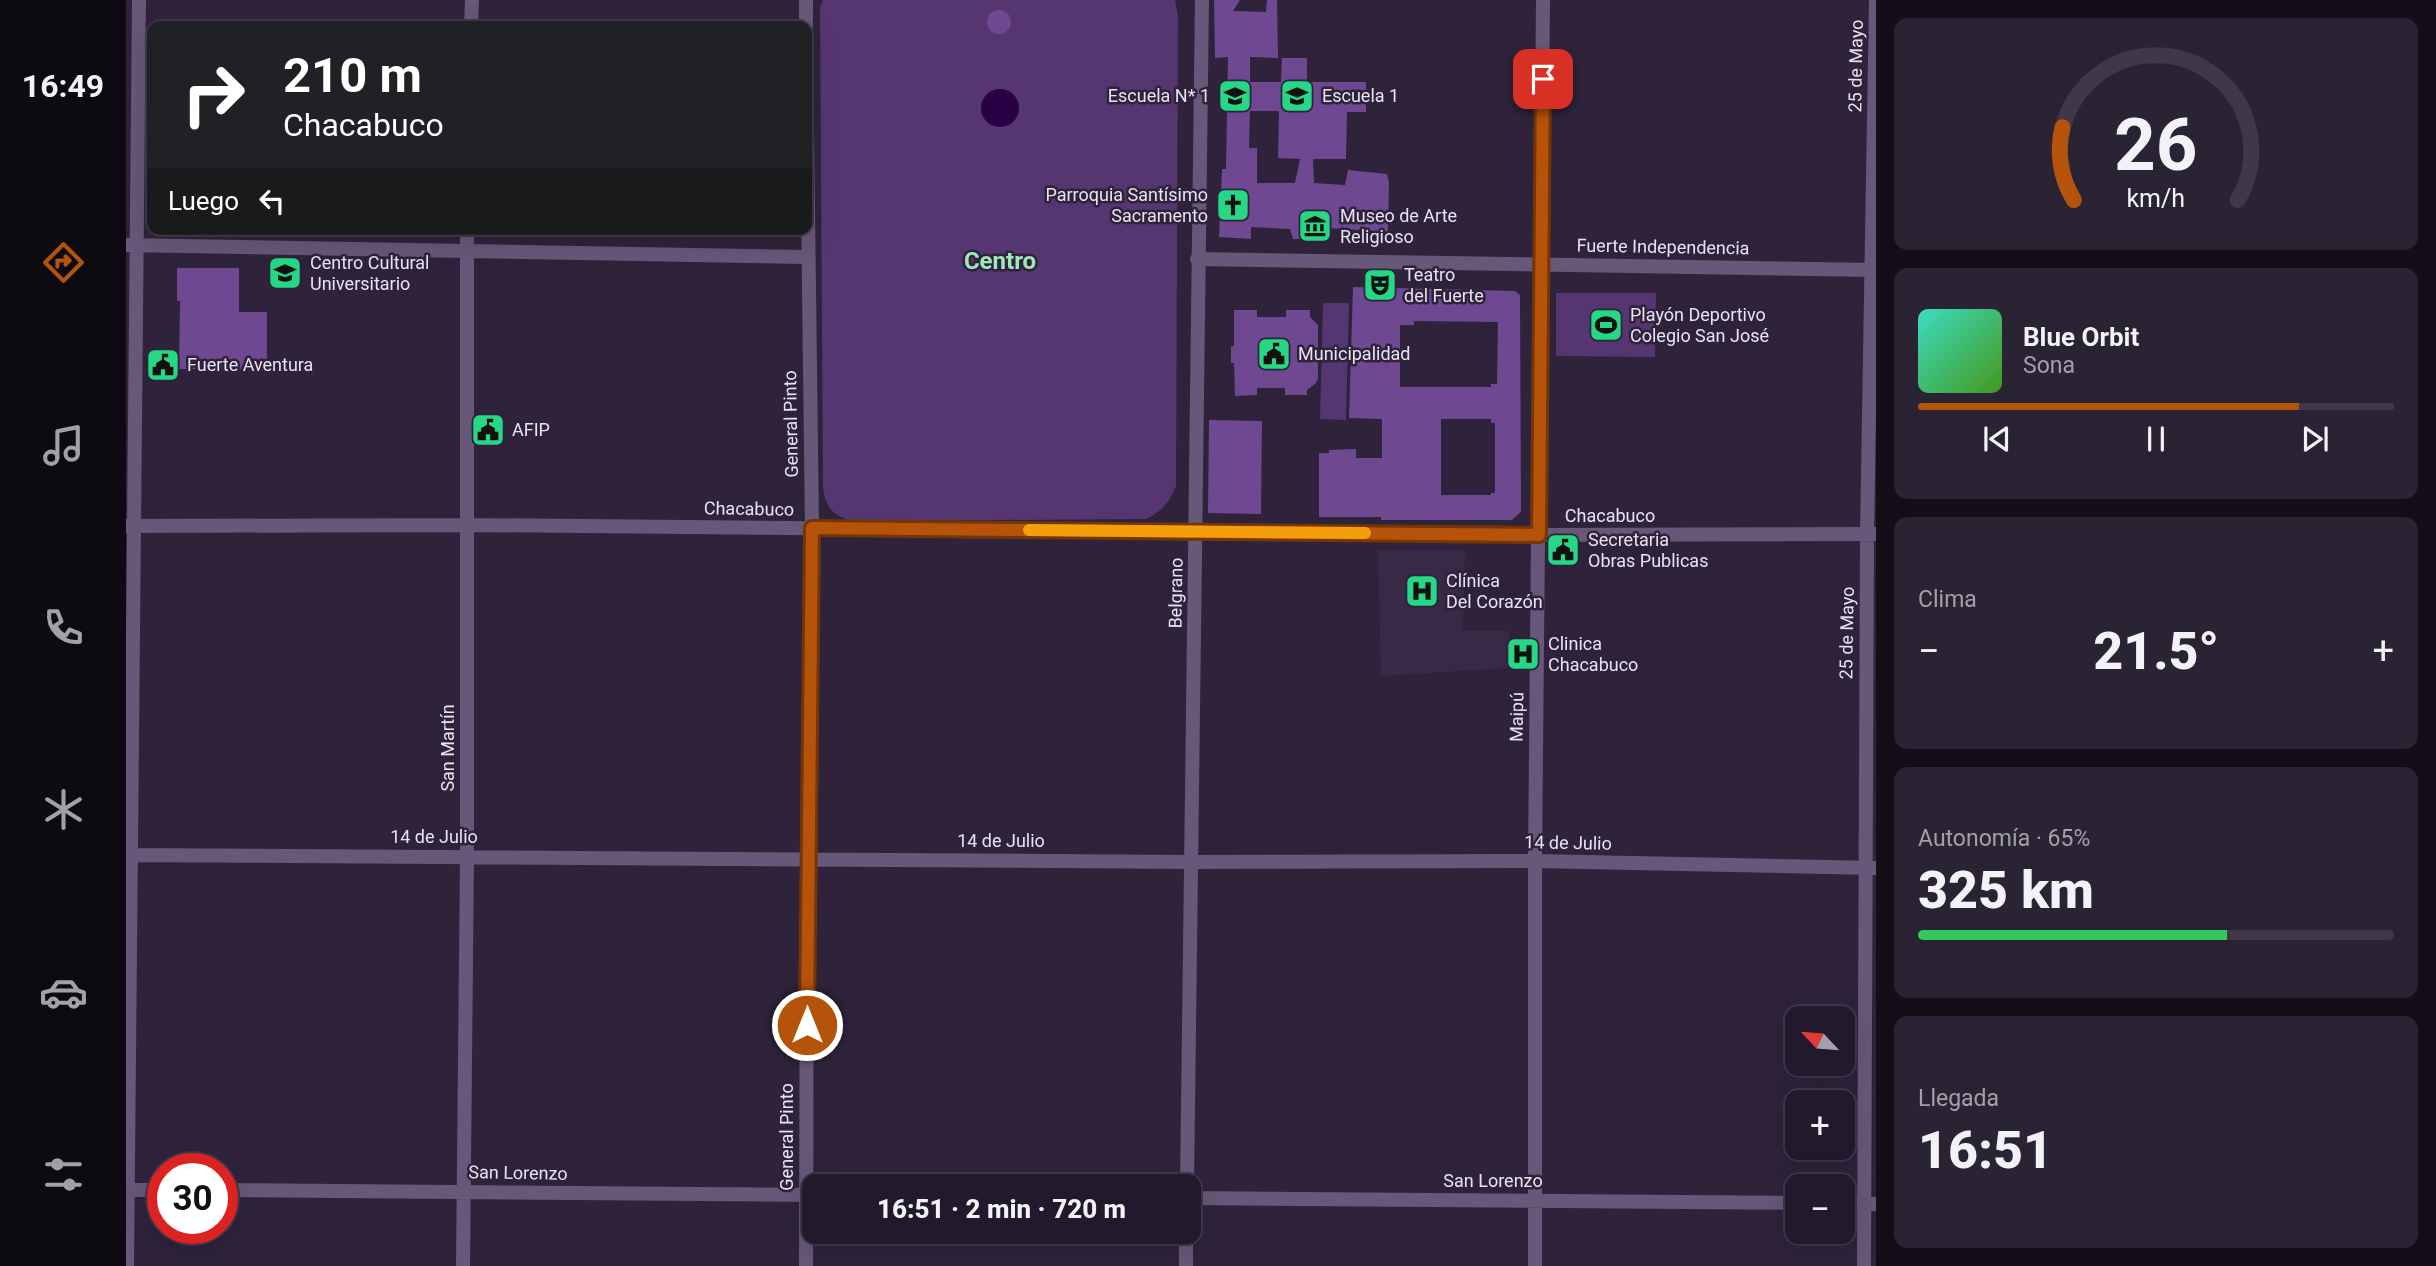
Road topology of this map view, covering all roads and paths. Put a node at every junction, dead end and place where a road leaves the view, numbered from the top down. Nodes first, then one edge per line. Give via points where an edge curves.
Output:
1 (139, 0) edge
2 (472, 0) edge
3 (806, 0) edge
4 (1202, 0) edge
5 (1544, 0) edge
6 (1876, 0) edge
7 (471, 21) edge
8 (806, 21) edge
9 (467, 235) edge
10 (807, 235) edge
11 (131, 245) edge
12 (466, 251) junction
13 (807, 257) junction
14 (1197, 259) junction
15 (1542, 263) junction
16 (1874, 270) edge
17 (468, 525) junction
18 (130, 526) edge
19 (812, 528) junction
20 (1196, 531) junction
21 (1871, 534) edge
22 (1539, 535) junction
23 (128, 855) edge
24 (467, 856) junction
25 (807, 859) junction
26 (1535, 861) junction
27 (1191, 862) junction
28 (1870, 868) edge
29 (810, 1174) edge
30 (1187, 1174) edge
31 (127, 1190) edge
32 (147, 1190) edge
33 (238, 1191) edge
34 (464, 1192) junction
35 (802, 1195) edge
36 (1201, 1198) edge
37 (1536, 1201) junction
38 (1785, 1203) edge
39 (1870, 1203) edge
40 (807, 1244) edge
41 (1186, 1244) edge
42 (127, 1266) edge
43 (463, 1266) edge
44 (806, 1266) edge
45 (1186, 1266) edge
46 (1535, 1266) edge
47 (1864, 1266) edge

1 - 11 street
2 - 7 street
3 - 8 street
4 - 14 street, Belgrano
5 - 15 street, Maipú
6 - 16 street, 25 de Mayo
9 - 12 street, San Martín
10 - 13 street, General Pinto
11 - 12 street
11 - 18 street
12 - 13 street
12 - 17 street, San Martín
13 - 19 street, General Pinto
14 - 15 street, Fuerte Independencia
14 - 20 street, Belgrano
15 - 16 street, Fuerte Independencia
15 - 22 street, Maipú
16 - 21 street, 25 de Mayo
17 - 18 street, Chacabuco
17 - 19 street, Chacabuco
17 - 24 street, San Martín
18 - 23 street
19 - 20 street, Chacabuco
19 - 25 street, General Pinto
20 - 22 street, Chacabuco
20 - 27 street, Belgrano
21 - 22 street, Chacabuco
21 - 28 street, 25 de Mayo
22 - 26 street, Maipú
23 - 24 street, 14 de Julio
23 - 31 street
24 - 25 street, 14 de Julio
24 - 34 street, San Martín
25 - 27 street, 14 de Julio
25 - 29 street, General Pinto
26 - 27 street, 14 de Julio
26 - 28 street, 14 de Julio
26 - 37 street, Maipú
27 - 30 street, Belgrano
28 - 39 street, 25 de Mayo
31 - 32 street
31 - 42 street
33 - 34 street, San Lorenzo
34 - 35 street, San Lorenzo
34 - 43 street, San Martín
36 - 37 street, San Lorenzo
37 - 38 street, San Lorenzo
37 - 46 street, Maipú
39 - 47 street, 25 de Mayo
40 - 44 street, General Pinto
41 - 45 street

